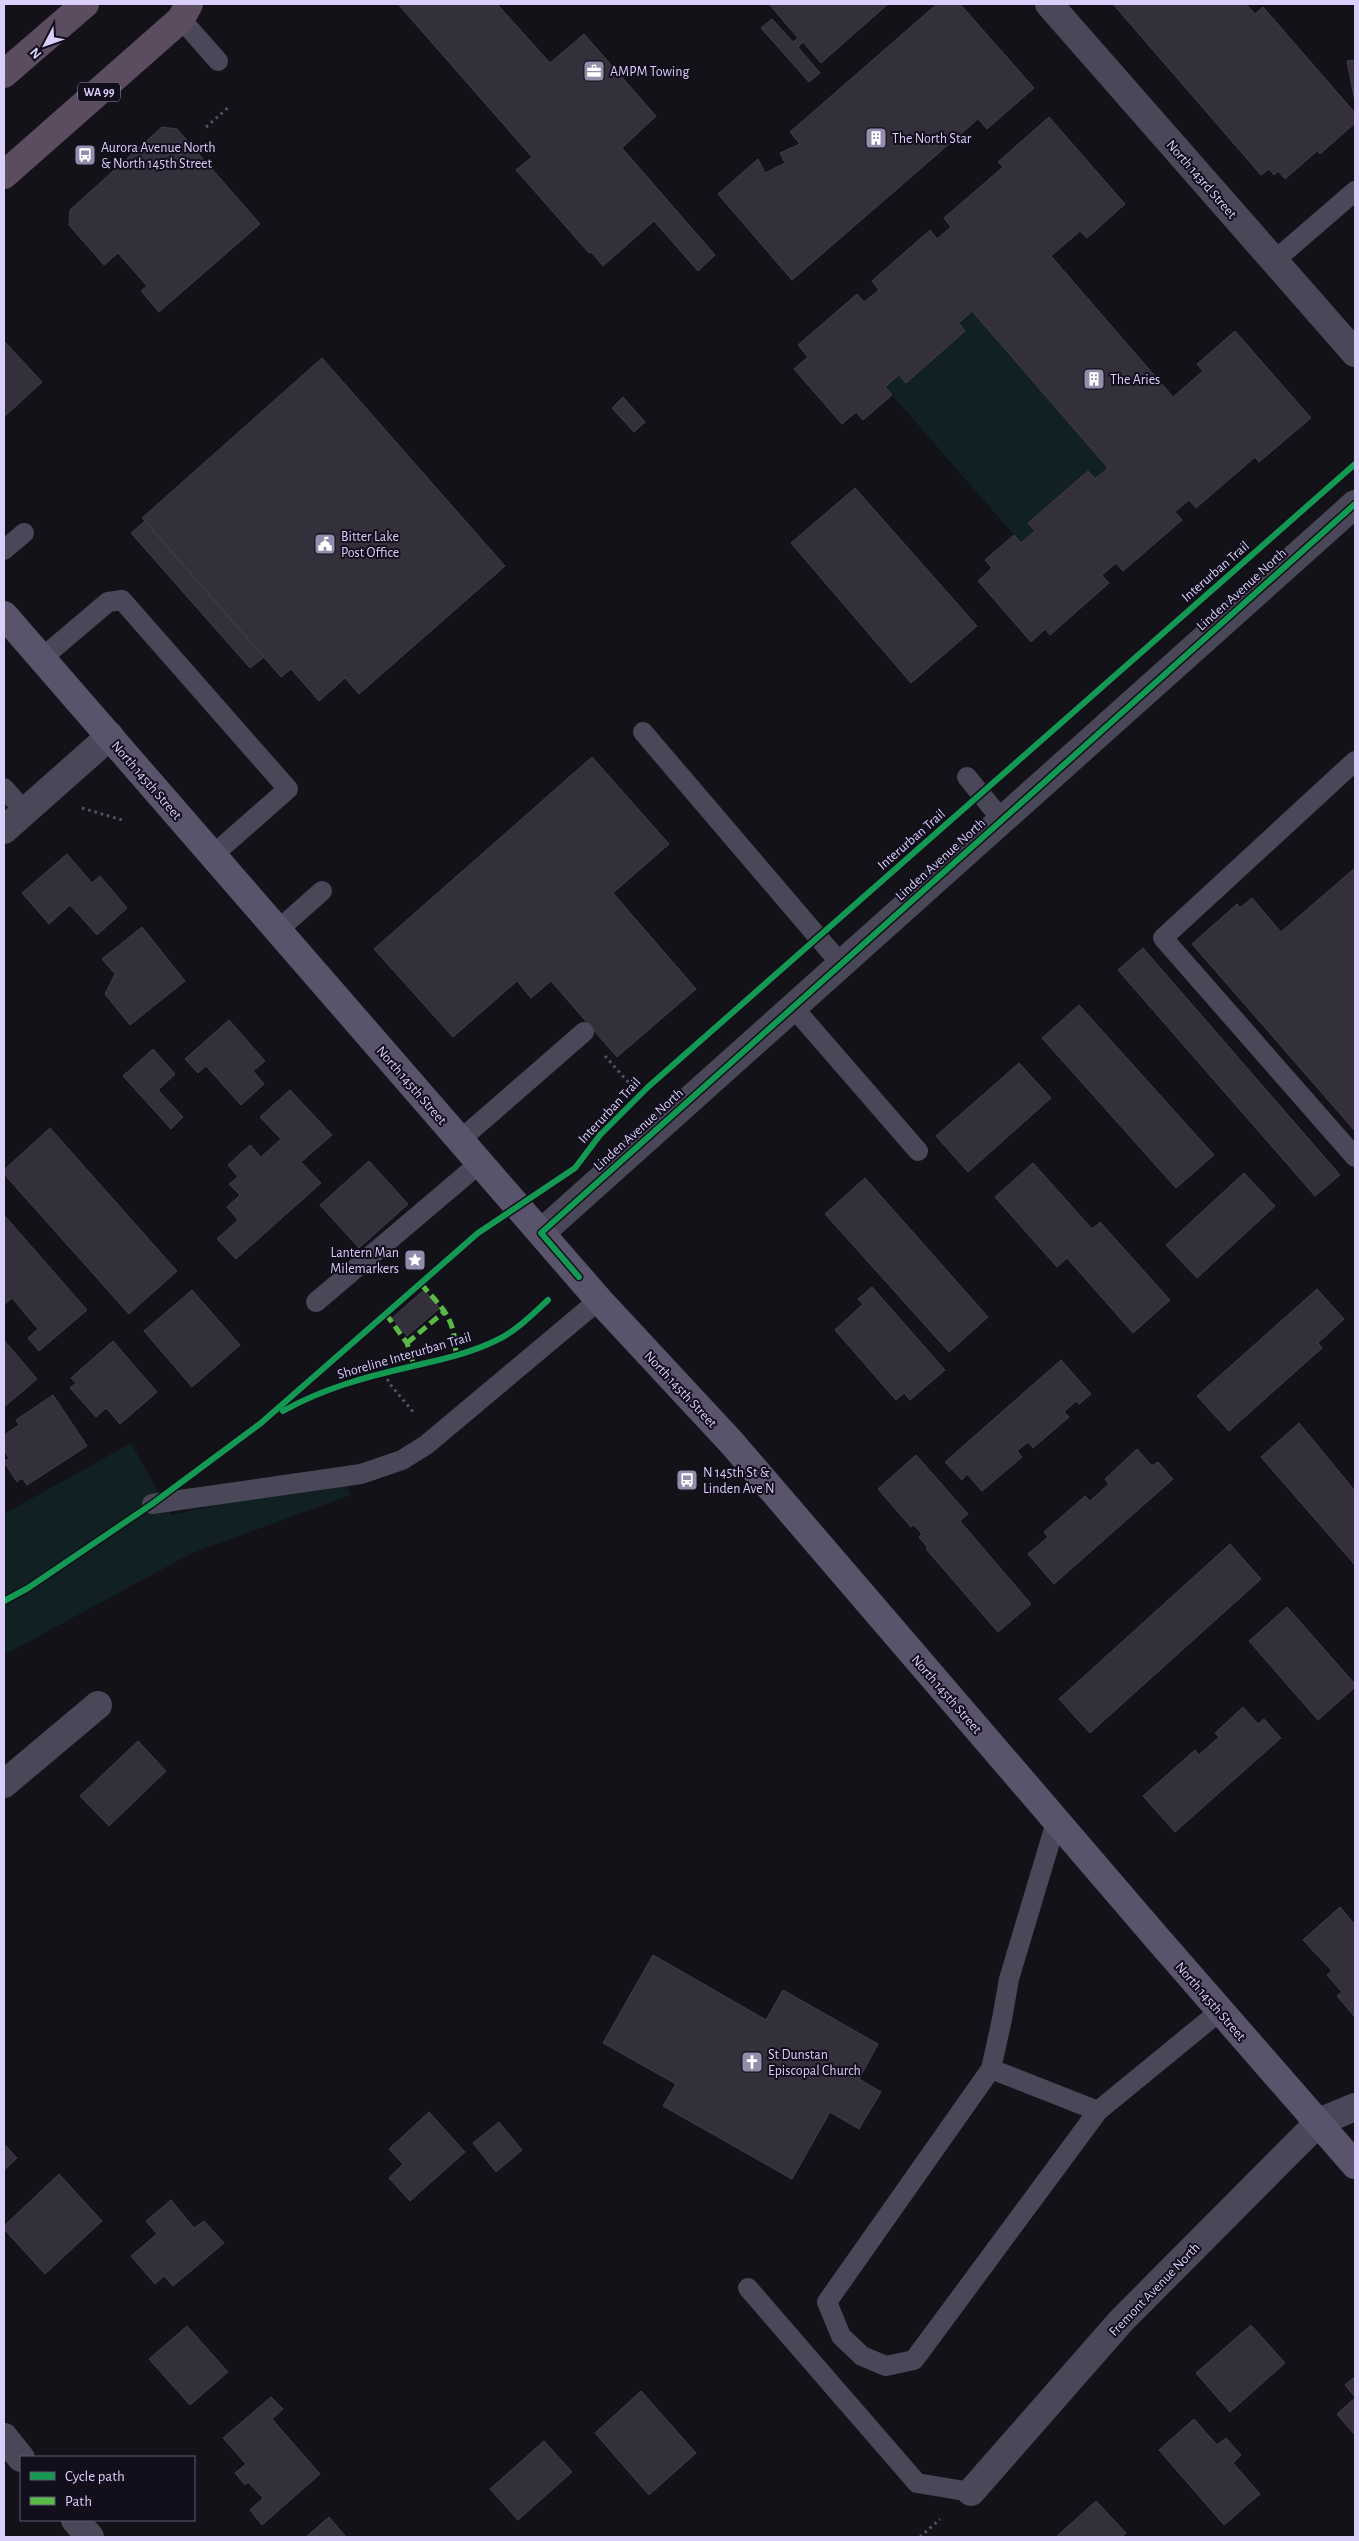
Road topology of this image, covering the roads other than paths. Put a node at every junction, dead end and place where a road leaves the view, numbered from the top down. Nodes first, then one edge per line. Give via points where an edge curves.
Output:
1 (84, 4) edge
2 (1050, 4) edge
3 (185, 11) edge
4 (218, 61) dead end
5 (4, 74) edge
6 (4, 175) edge
7 (1355, 191) edge
8 (1274, 262) junction
9 (1355, 353) edge
10 (1355, 504) edge
11 (24, 533) dead end
12 (4, 550) edge
13 (4, 615) edge
14 (42, 658) junction
15 (643, 732) dead end
16 (110, 736) junction
17 (1355, 761) edge
18 (967, 778) dead end
19 (4, 788) edge
20 (25, 812) junction
21 (1002, 820) junction
22 (4, 830) edge
23 (213, 855) junction
24 (322, 891) dead end
25 (278, 930) junction
26 (841, 964) junction
27 (794, 1007) junction
28 (584, 1032) road end
29 (460, 1140) junction
30 (918, 1151) dead end
31 (1355, 1157) edge
32 (480, 1163) junction
33 (541, 1234) junction
34 (599, 1300) junction
35 (316, 1302) dead end
36 (152, 1504) dead end
37 (98, 1705) dead end
38 (4, 1784) edge
39 (1056, 1822) junction
40 (1220, 2011) junction
41 (990, 2069) junction
42 (1355, 2107) edge
43 (1098, 2111) junction
44 (1319, 2122) junction
45 (1355, 2164) edge
46 (748, 2288) dead end
47 (4, 2437) edge
48 (20, 2457) edge
49 (971, 2492) joint
50 (76, 2521) edge
51 (90, 2537) edge

1 - 5 highway
2 - 8 street, North 143rd Street
3 - 4 lane
3 - 6 highway, WA 99
7 - 8 lane
8 - 9 street, North 143rd Street
10 - 21 street, Linden Avenue North
11 - 12 lane
13 - 14 main road, North 145th Street
14 - 16 main road, North 145th Street
14 - 23 lane via 108,602 122,600 288,789
15 - 26 lane
16 - 20 street
16 - 23 main road, North 145th Street
17 - 31 lane via 1163,938
18 - 21 lane
19 - 20 lane
20 - 22 street
21 - 26 street, Linden Avenue North
23 - 25 main road, North 145th Street
24 - 25 lane
25 - 29 main road, North 145th Street
26 - 27 street, Linden Avenue North
27 - 30 lane
27 - 33 street, Linden Avenue North
28 - 29 lane
29 - 32 main road, North 145th Street
32 - 33 main road, North 145th Street
32 - 35 lane
33 - 34 main road, North 145th Street
34 - 36 lane via 426,1445 402,1460 361,1474
34 - 39 main road, North 145th Street via 731,1442
37 - 38 street
39 - 40 main road, North 145th Street
39 - 41 lane via 1008,1979
40 - 43 lane
40 - 44 main road, North 145th Street
41 - 43 lane
41 - 43 lane via 827,2302 841,2336 862,2356 886,2366 914,2360
42 - 44 street, Fremont Avenue North
44 - 45 main road, North 145th Street
44 - 49 street, Fremont Avenue North via 1121,2321
46 - 49 lane via 917,2483
47 - 48 street
50 - 51 street

